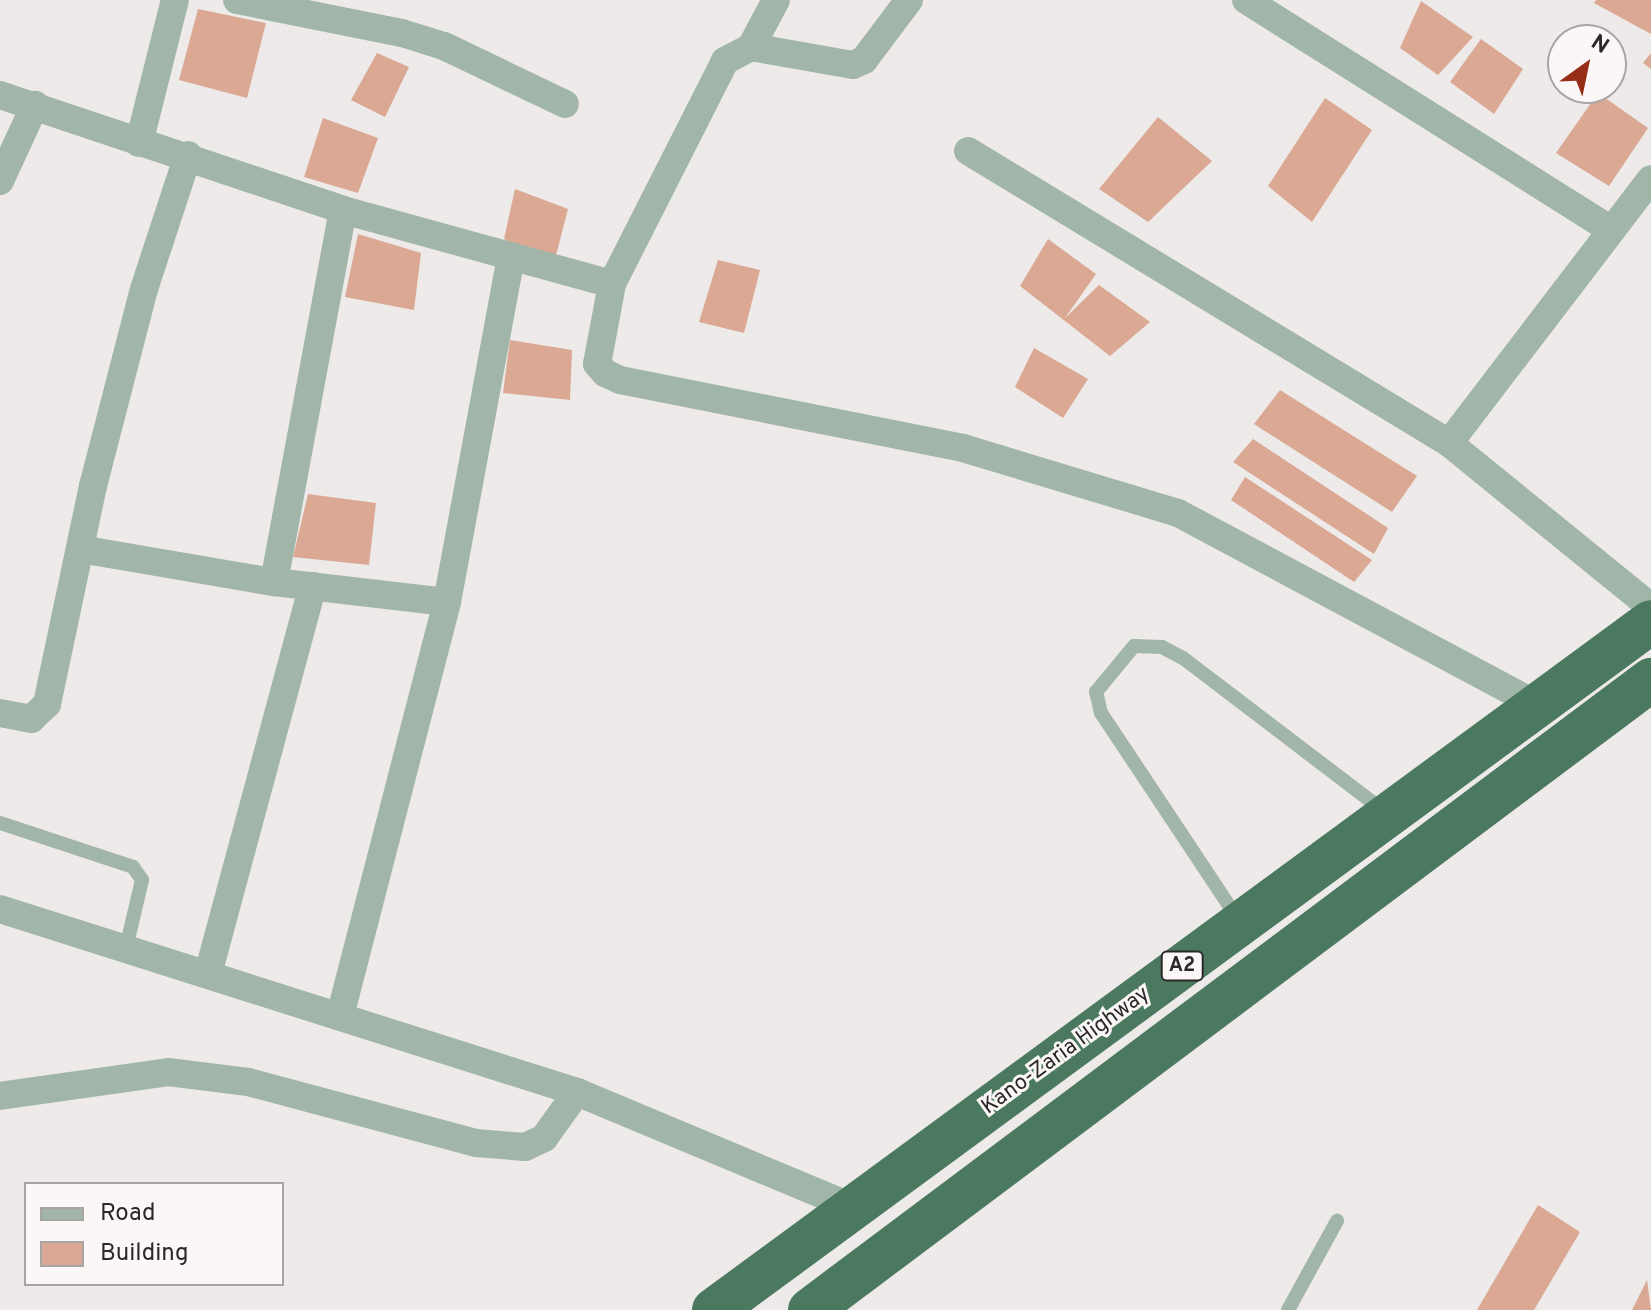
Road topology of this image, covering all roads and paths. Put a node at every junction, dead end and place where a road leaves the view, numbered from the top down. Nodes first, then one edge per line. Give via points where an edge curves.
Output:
1 (175, 0) edge
2 (237, 0) edge
3 (776, 0) edge
4 (909, 0) edge
5 (1246, 0) edge
6 (751, 47) junction
7 (0, 95) edge
8 (565, 104) dead end
9 (35, 105) junction
10 (139, 143) junction
11 (968, 151) dead end
12 (188, 155) junction
13 (1651, 179) edge
14 (0, 181) edge
15 (343, 210) junction
16 (1611, 230) junction
17 (511, 256) junction
18 (612, 284) junction
19 (1449, 443) junction
20 (80, 549) junction
21 (274, 582) junction
22 (313, 586) junction
23 (447, 602) junction
24 (1651, 607) edge
25 (1651, 622) edge
26 (1651, 680) edge
27 (1538, 705) junction
28 (0, 713) edge
29 (1389, 814) junction
30 (0, 823) edge
31 (0, 909) edge
32 (1241, 923) junction
33 (126, 948) junction
34 (208, 974) junction
35 (340, 1016) junction
36 (577, 1092) junction
37 (0, 1096) edge
38 (854, 1208) junction
39 (1337, 1221) dead end
40 (714, 1310) edge
41 (810, 1310) edge
42 (1288, 1310) edge

1 - 10 street
2 - 8 street via 416,37
3 - 6 street
4 - 6 street via 864,60 853,65
5 - 16 street
6 - 18 street via 725,61
7 - 9 street
9 - 10 street
9 - 14 street
10 - 12 street
11 - 19 street
12 - 15 street
12 - 20 street via 144,289
13 - 16 street
15 - 17 street
15 - 21 street
16 - 19 street
17 - 18 street
17 - 23 street
18 - 27 street via 597,364 620,380 963,448 1178,513
19 - 24 street
20 - 21 street
20 - 28 street via 47,704 31,719
21 - 22 street
22 - 23 street
22 - 34 street
23 - 35 street
25 - 27 highway, Kano-Zaria Highway / A2
26 - 41 highway, A2
27 - 29 highway, Kano-Zaria Highway / A2
29 - 32 highway, Kano-Zaria Highway / A2
29 - 32 lane via 1183,658 1162,647 1134,646 1096,692 1101,713
30 - 33 lane via 133,867 142,880
31 - 33 street
32 - 38 highway, Kano-Zaria Highway / A2
33 - 34 street
34 - 35 street
35 - 36 street
36 - 37 street via 544,1138 525,1147 476,1143 248,1082 168,1072
36 - 38 street
38 - 40 highway, Kano-Zaria Highway / A2
39 - 42 lane

